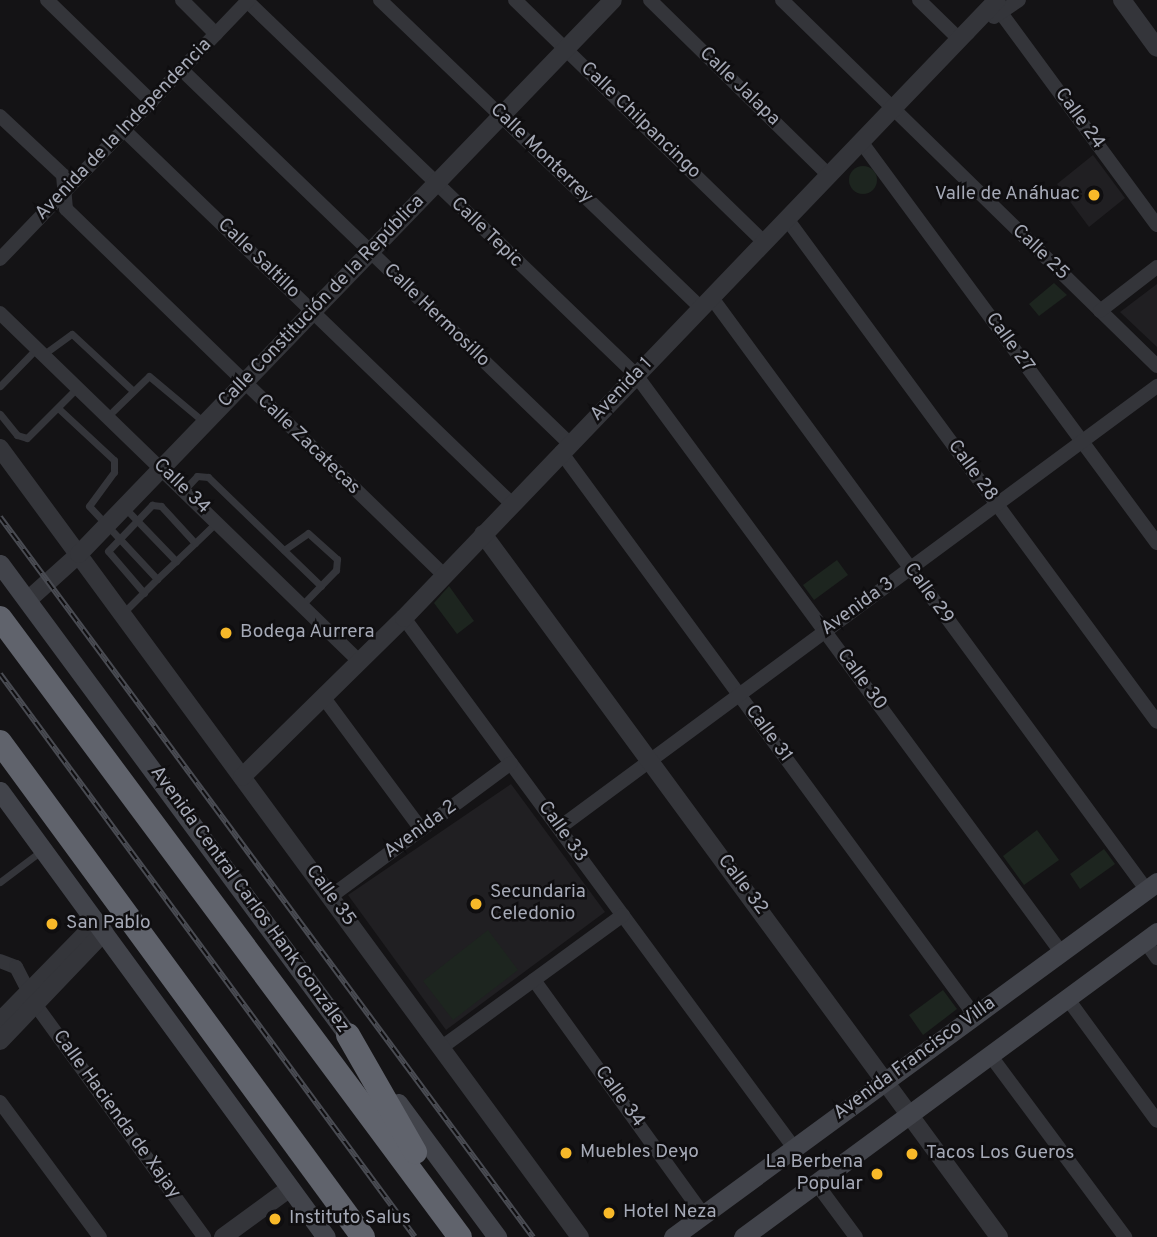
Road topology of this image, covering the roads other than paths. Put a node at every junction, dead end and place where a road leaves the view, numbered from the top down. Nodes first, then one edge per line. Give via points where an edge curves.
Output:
1 (47, 0) edge
2 (182, 0) edge
3 (380, 0) edge
4 (515, 0) edge
5 (613, 0) edge
6 (650, 0) edge
7 (782, 0) edge
8 (919, 0) edge
9 (1019, 0) edge
10 (1122, 0) edge
11 (248, 1) edge
12 (999, 6) edge
13 (216, 34) junction
14 (959, 39) junction
15 (1157, 48) edge
16 (566, 49) junction
17 (183, 71) junction
18 (152, 102) junction
19 (892, 110) junction
20 (0, 116) edge
21 (501, 116) junction
22 (125, 131) junction
23 (862, 143) junction
24 (829, 175) junction
25 (436, 185) junction
26 (67, 191) junction
27 (787, 219) junction
28 (1157, 225) edge
29 (765, 243) junction
30 (370, 253) junction
31 (0, 259) edge
32 (1157, 267) edge
33 (707, 303) junction
34 (1100, 311) junction
35 (312, 312) junction
36 (0, 313) edge
37 (41, 351) junction
38 (1157, 366) edge
39 (636, 375) junction
40 (243, 383) junction
41 (0, 386) edge
42 (1157, 386) edge
43 (78, 387) junction
44 (132, 390) junction
45 (58, 408) junction
46 (0, 414) edge
47 (108, 416) junction
48 (205, 423) junction
49 (1082, 442) junction
50 (0, 448) edge
51 (566, 448) junction
52 (163, 468) junction
53 (184, 490) junction
54 (512, 504) junction
55 (997, 505) junction
56 (131, 514) junction
57 (217, 522) junction
58 (111, 533) junction
59 (483, 534) junction
60 (1157, 542) edge
61 (195, 543) junction
62 (284, 550) junction
63 (79, 554) junction
64 (176, 561) junction
65 (0, 564) edge
66 (909, 569) junction
67 (444, 575) junction
68 (157, 579) junction
69 (321, 586) junction
70 (144, 593) junction
71 (27, 600) junction
72 (302, 605) junction
73 (122, 614) junction
74 (0, 618) edge
75 (404, 618) junction
76 (825, 632) junction
77 (360, 662) junction
78 (739, 695) junction
79 (324, 698) junction
80 (1157, 722) edge
81 (0, 742) edge
82 (650, 761) junction
83 (0, 763) edge
84 (511, 763) junction
85 (242, 777) junction
86 (0, 791) edge
87 (39, 794) junction
88 (559, 828) junction
89 (421, 829) junction
90 (43, 850) junction
91 (0, 882) edge
92 (1152, 886) edge
93 (330, 897) junction
94 (623, 915) junction
95 (100, 927) junction
96 (1151, 937) edge
97 (1061, 952) junction
98 (1157, 958) edge
99 (0, 961) edge
100 (534, 980) junction
101 (33, 997) junction
102 (1067, 998) junction
103 (975, 1016) junction
104 (0, 1021) edge
105 (348, 1035) junction
106 (0, 1041) edge
107 (442, 1047) junction
108 (990, 1055) junction
109 (886, 1080) junction
110 (0, 1102) edge
111 (909, 1114) junction
112 (1157, 1121) edge
113 (794, 1148) junction
114 (816, 1183) junction
115 (290, 1188) junction
116 (703, 1214) junction
117 (100, 1237) edge
118 (204, 1237) edge
119 (223, 1237) edge
120 (326, 1237) edge
121 (363, 1237) edge
122 (462, 1237) edge
123 (497, 1237) edge
124 (580, 1237) edge
125 (673, 1237) edge
126 (743, 1237) edge
127 (856, 1237) edge
128 (999, 1237) edge
129 (1125, 1237) edge

1 - 18 street
2 - 13 street
3 - 21 street, Calle Monterrey
4 - 16 street, Calle Chilpancingo
5 - 16 street, Calle Constitución de la República
6 - 24 street, Calle Jalapa
7 - 19 street, Calle 25
8 - 14 street
9 - 12 street
10 - 15 street
11 - 13 street, Avenida de la Independencia
11 - 25 street, Calle Tepic
12 - 14 street, Avenida 1
12 - 28 street, Calle 24
13 - 17 street, Avenida de la Independencia
14 - 19 street, Avenida 1
16 - 21 street, Calle Constitución de la República
16 - 29 street, Calle Chilpancingo
17 - 18 street, Avenida de la Independencia
17 - 30 street, Calle Hermosillo
18 - 22 street, Avenida de la Independencia
19 - 23 street, Avenida 1
19 - 34 street, Calle 25
20 - 26 street, Calle Zacatecas via 63,175
21 - 25 street, Calle Constitución de la República
21 - 33 street, Calle Monterrey
22 - 26 street, Avenida de la Independencia
22 - 35 street, Calle Saltillo
23 - 24 street, Avenida 1
23 - 49 street, Calle 27
24 - 27 street, Avenida 1
25 - 30 street, Calle Constitución de la República
25 - 39 street, Calle Tepic
26 - 31 street, Avenida de la Independencia
26 - 40 street, Calle Zacatecas via 66,209
27 - 29 street, Avenida 1
27 - 55 street, Calle 28
29 - 33 street, Avenida 1
30 - 35 street, Calle Constitución de la República
30 - 51 street, Calle Hermosillo
32 - 34 street
33 - 39 street, Avenida 1
33 - 66 street, Calle 29
34 - 38 street, Calle 25
35 - 40 street, Calle Constitución de la República
35 - 54 street, Calle Saltillo
36 - 37 street, Calle 34
37 - 41 lane
37 - 43 street, Calle 34
37 - 44 lane via 72,334
39 - 51 street, Avenida 1
39 - 76 street, Calle 30
40 - 48 street, Calle Constitución de la República
40 - 67 street, Calle Zacatecas
42 - 49 street, Avenida 3
43 - 45 lane
43 - 47 street, Calle 34
44 - 47 lane
44 - 48 lane via 153,377
45 - 46 lane via 23,439
45 - 58 lane via 114,460 114,472 89,501
47 - 52 street, Calle 34
48 - 52 street, Calle Constitución de la República
49 - 55 street, Avenida 3
49 - 60 street, Calle 27
50 - 63 street, Calle 35
51 - 54 street, Avenida 1
51 - 78 street, Calle 31
52 - 53 street, Calle 34
52 - 56 street, Calle Constitución de la República
53 - 57 street, Calle 34
53 - 62 lane via 205,475
54 - 59 street, Avenida 1
55 - 66 street, Avenida 3
55 - 80 street, Calle 28
56 - 58 street, Calle Constitución de la República
56 - 61 lane via 159,504
56 - 64 lane
57 - 61 lane
57 - 72 street, Calle 34
58 - 63 street, Calle Constitución de la República
58 - 68 lane
58 - 70 lane via 108,554
59 - 67 street, Avenida 1
59 - 82 street, Calle 32
61 - 64 lane
62 - 69 lane
62 - 69 lane via 305,533 335,557 338,566
63 - 71 street, Calle Constitución de la República
63 - 73 street, Calle 35
64 - 68 lane
65 - 71 main road, Avenida Central Carlos Hank González
66 - 76 street, Avenida 3
66 - 92 street, Calle 29
67 - 75 street, Avenida 1
68 - 70 lane
69 - 72 lane
70 - 73 lane
71 - 105 main road, Avenida Central Carlos Hank González
72 - 77 street, Calle 34
73 - 85 street, Calle 35
74 - 122 highway, Avenida Central Carlos Hank González
75 - 77 street, Avenida 1
75 - 84 street, Calle 33
76 - 78 street, Avenida 3
76 - 97 street, Calle 30
77 - 79 street, Avenida 1
78 - 82 street, Avenida 3
78 - 103 street, Calle 31
79 - 85 street, Avenida 1
79 - 89 street
81 - 87 highway
82 - 88 street, Avenida 3
82 - 109 street, Calle 32
83 - 87 highway
84 - 88 street, Calle 33
84 - 89 street, Avenida 2
85 - 93 street, Calle 35
86 - 90 main road
87 - 121 highway
88 - 94 street, Calle 33
89 - 93 street, Avenida 2
90 - 91 lane
90 - 95 main road
92 - 97 main road, Avenida Francisco Villa
93 - 107 street, Calle 35
94 - 100 street
94 - 113 street, Calle 33
95 - 101 street
95 - 115 main road
96 - 98 street
96 - 102 main road
97 - 103 main road, Avenida Francisco Villa
99 - 101 street, Calle Hacienda de Xajay via 16,967
100 - 107 street
100 - 116 street, Calle 34
101 - 104 street
101 - 106 street
101 - 118 street, Calle Hacienda de Xajay
102 - 108 main road
102 - 112 street
103 - 109 main road, Avenida Francisco Villa
105 - 122 highway
105 - 123 main road, Avenida Central Carlos Hank González
107 - 124 street, Calle 35
108 - 111 main road
108 - 129 street
109 - 111 street, Calle 32
109 - 113 main road, Avenida Francisco Villa
110 - 117 street
111 - 114 main road
111 - 128 street, Calle 32
113 - 116 main road, Avenida Francisco Villa
114 - 126 main road
114 - 127 street
115 - 119 street
115 - 120 main road
116 - 125 main road, Avenida Francisco Villa

